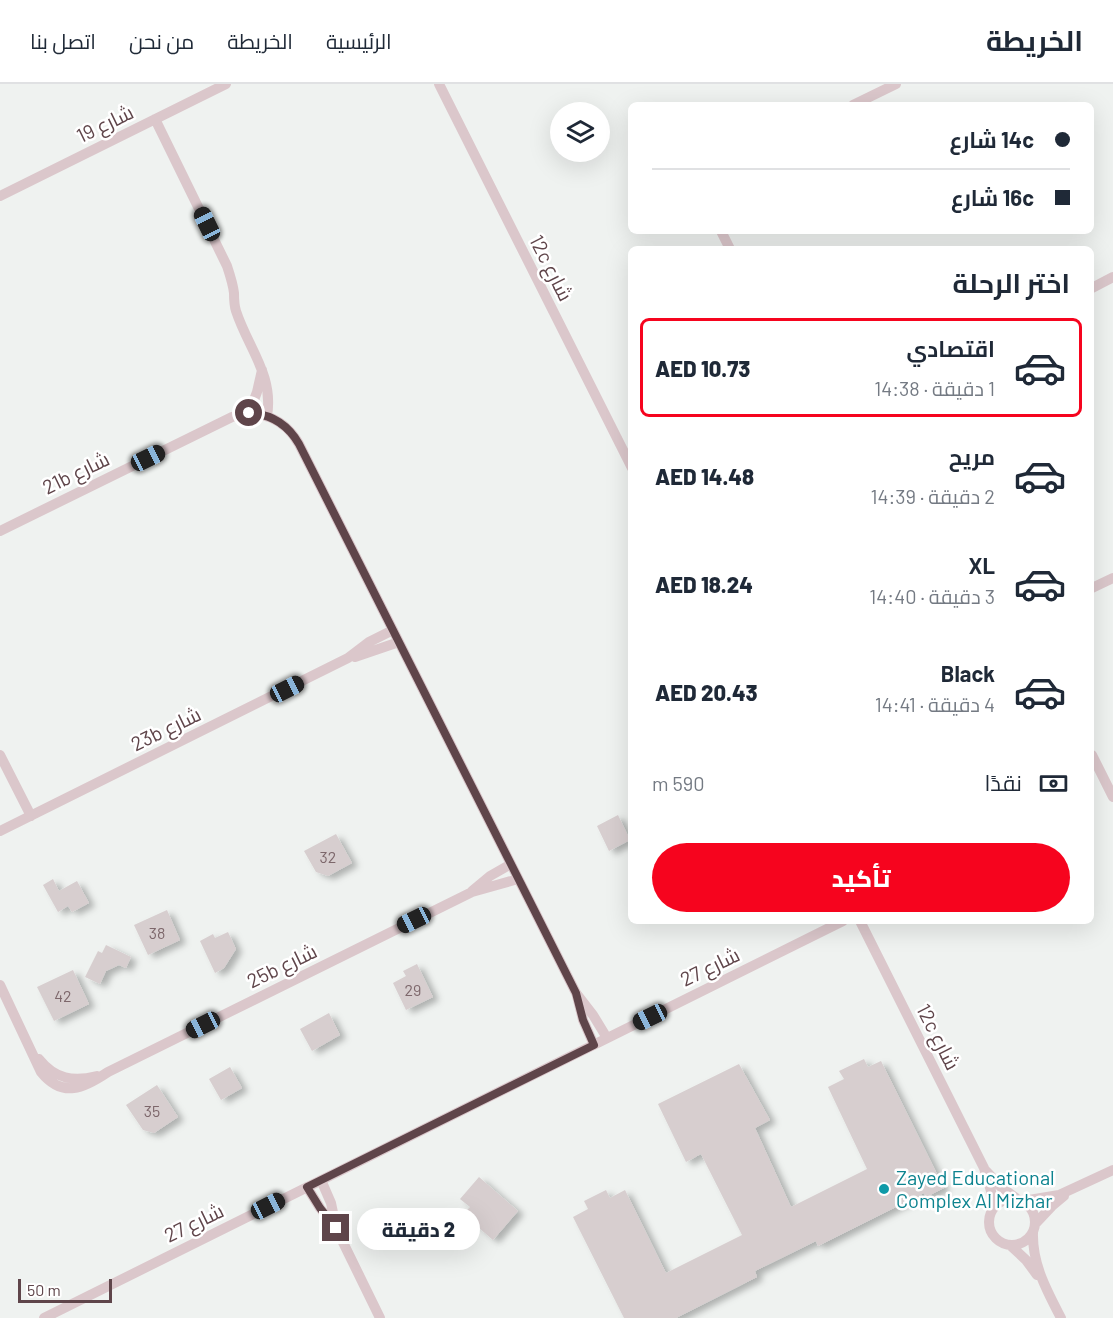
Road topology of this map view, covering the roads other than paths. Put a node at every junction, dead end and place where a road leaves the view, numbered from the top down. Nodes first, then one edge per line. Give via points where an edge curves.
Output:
1 (226, 84) edge
2 (439, 84) edge
3 (896, 84) edge
4 (859, 102) edge
5 (155, 119) junction
6 (0, 196) edge
7 (1113, 277) edge
8 (1094, 287) edge
9 (262, 369) junction
10 (249, 413) junction
11 (267, 416) junction
12 (628, 460) edge
13 (0, 531) edge
14 (1113, 578) edge
15 (1094, 587) edge
16 (393, 630) junction
17 (399, 642) junction
18 (348, 658) junction
19 (0, 755) edge
20 (1094, 759) edge
21 (1112, 792) edge
22 (31, 816) junction
23 (0, 831) edge
24 (511, 864) junction
25 (518, 879) junction
26 (472, 892) junction
27 (837, 924) edge
28 (862, 924) edge
29 (0, 985) edge
30 (576, 993) junction
31 (607, 1038) junction
32 (594, 1045) junction
33 (984, 1168) junction
34 (1113, 1170) edge
35 (321, 1180) junction
36 (307, 1187) junction
37 (1072, 1190) junction
38 (1019, 1200) junction
39 (993, 1208) junction
40 (336, 1228) junction
41 (1034, 1228) junction
42 (1010, 1245) junction
43 (1043, 1282) junction
44 (44, 1318) edge
45 (380, 1318) edge
46 (1061, 1318) edge

1 - 5 street, شارع 19
2 - 12 street, 12c شارع
3 - 4 street
5 - 6 street, شارع 19
5 - 9 street via 227,266 235,309
7 - 8 street
9 - 10 street
9 - 11 street via 269,397
10 - 11 street, 21b شارع
10 - 13 street, 21b شارع via 232,417
11 - 16 street via 295,437
14 - 15 street
16 - 17 street
16 - 18 street, 23b شارع
17 - 18 street, 23b شارع
17 - 24 street
18 - 22 street, 23b شارع
19 - 22 street
20 - 21 street
22 - 23 street, 23b شارع
24 - 25 street
24 - 26 street, 25b شارع
25 - 26 street, 25b شارع
25 - 30 street
26 - 29 street, 25b شارع via 108,1072 76,1080 60,1077 46,1068 32,1049
27 - 31 street, شارع 27
28 - 33 street, 12c شارع
30 - 31 street
30 - 32 street
31 - 32 street, شارع 27
32 - 35 street, شارع 27
33 - 38 street, 12c شارع
33 - 39 street, 12c شارع
34 - 37 street
35 - 36 street, شارع 27
35 - 40 street
36 - 40 street
36 - 44 street, شارع 27
37 - 38 street via 1047,1198
37 - 41 street
38 - 39 street via 1003,1200
38 - 41 street via 1033,1210
39 - 42 street via 991,1230 996,1239
40 - 45 street
41 - 42 street via 1023,1242
41 - 43 street via 1035,1256
42 - 43 street
43 - 46 street

